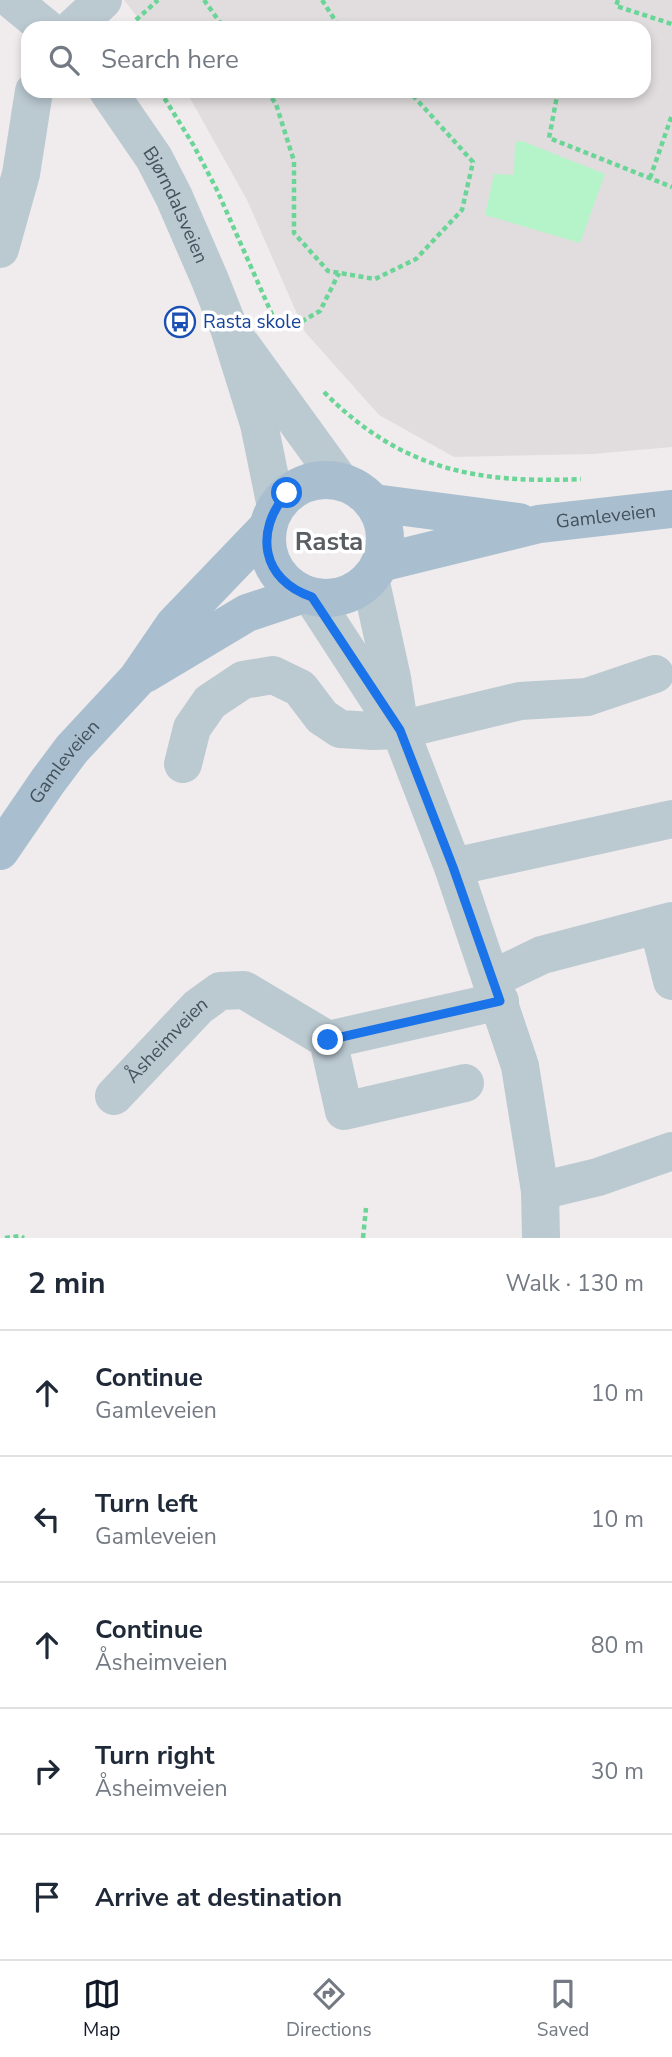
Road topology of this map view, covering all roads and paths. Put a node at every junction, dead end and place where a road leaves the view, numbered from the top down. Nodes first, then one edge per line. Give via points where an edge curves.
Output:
1 (12, 0) edge
2 (103, 0) edge
3 (158, 0) edge
4 (204, 0) edge
5 (322, 0) edge
6 (618, 0) edge
7 (38, 21) edge
8 (80, 21) edge
9 (136, 21) edge
10 (219, 21) edge
11 (336, 21) edge
12 (672, 24) edge
13 (33, 98) edge
14 (113, 98) edge
15 (164, 98) edge
16 (272, 98) edge
17 (415, 98) edge
18 (557, 98) edge
19 (672, 115) edge
20 (650, 178) junction
21 (672, 187) edge
22 (0, 249) edge
23 (340, 273) junction
24 (275, 323) junction
25 (229, 328) junction
26 (280, 331) dead end
27 (322, 389) dead end
28 (592, 478) dead end
29 (339, 480) junction
30 (374, 503) junction
31 (672, 509) edge
32 (272, 517) junction
33 (538, 524) junction
34 (375, 570) junction
35 (308, 596) junction
36 (655, 674) dead end
37 (137, 679) junction
38 (400, 730) junction
39 (183, 764) dead end
40 (672, 819) edge
41 (0, 851) edge
42 (453, 867) junction
43 (665, 923) edge
44 (672, 981) edge
45 (496, 990) junction
46 (328, 1040) junction
47 (492, 1074) junction
48 (114, 1096) dead end
49 (672, 1151) edge
50 (540, 1191) junction
51 (366, 1208) dead end
52 (5, 1238) edge
53 (24, 1238) edge
54 (363, 1238) edge
55 (541, 1238) edge

1 - 7 street
2 - 8 street
3 - 9 path
4 - 10 path
5 - 11 path
6 - 12 path via 616,6
13 - 22 street via 21,174
14 - 25 street, Bjørndalsveien via 174,197
15 - 24 path via 217,190
16 - 23 path via 294,161 295,233 328,271
17 - 23 path via 473,162 462,210 416,259 375,279
18 - 20 path via 549,138
19 - 20 path
20 - 21 path
23 - 24 path via 320,311 292,327 286,318
24 - 26 path
25 - 29 street, Bjørndalsveien
25 - 32 street, Bjørndalsveien via 259,425
27 - 28 path via 372,434 427,463 520,479
29 - 30 main road, Gamleveien
29 - 32 main road, Gamleveien via 303,484 287,493
30 - 33 main road, Gamleveien
30 - 34 main road via 385,532 385,548
31 - 33 main road, Gamleveien
32 - 35 main road via 266,544 270,560 278,575
32 - 37 main road, Gamleveien via 174,625
33 - 34 main road, Gamleveien
34 - 35 main road, Gamleveien via 358,589 344,596
34 - 38 street via 384,652
35 - 37 main road, Gamleveien via 247,613
35 - 38 street
36 - 38 street via 587,697 520,701
37 - 41 main road, Gamleveien via 64,760
38 - 39 street via 340,729 323,717 300,688 273,675 243,680 210,702 192,728
38 - 42 street
40 - 42 street
42 - 45 street
43 - 44 street
43 - 45 street via 542,955
45 - 46 street
45 - 47 street
46 - 47 street via 344,1111
46 - 48 street, Åsheimveien via 244,990 220,990 198,1007
47 - 50 street
49 - 50 street
50 - 55 street
51 - 54 path
52 - 53 path

